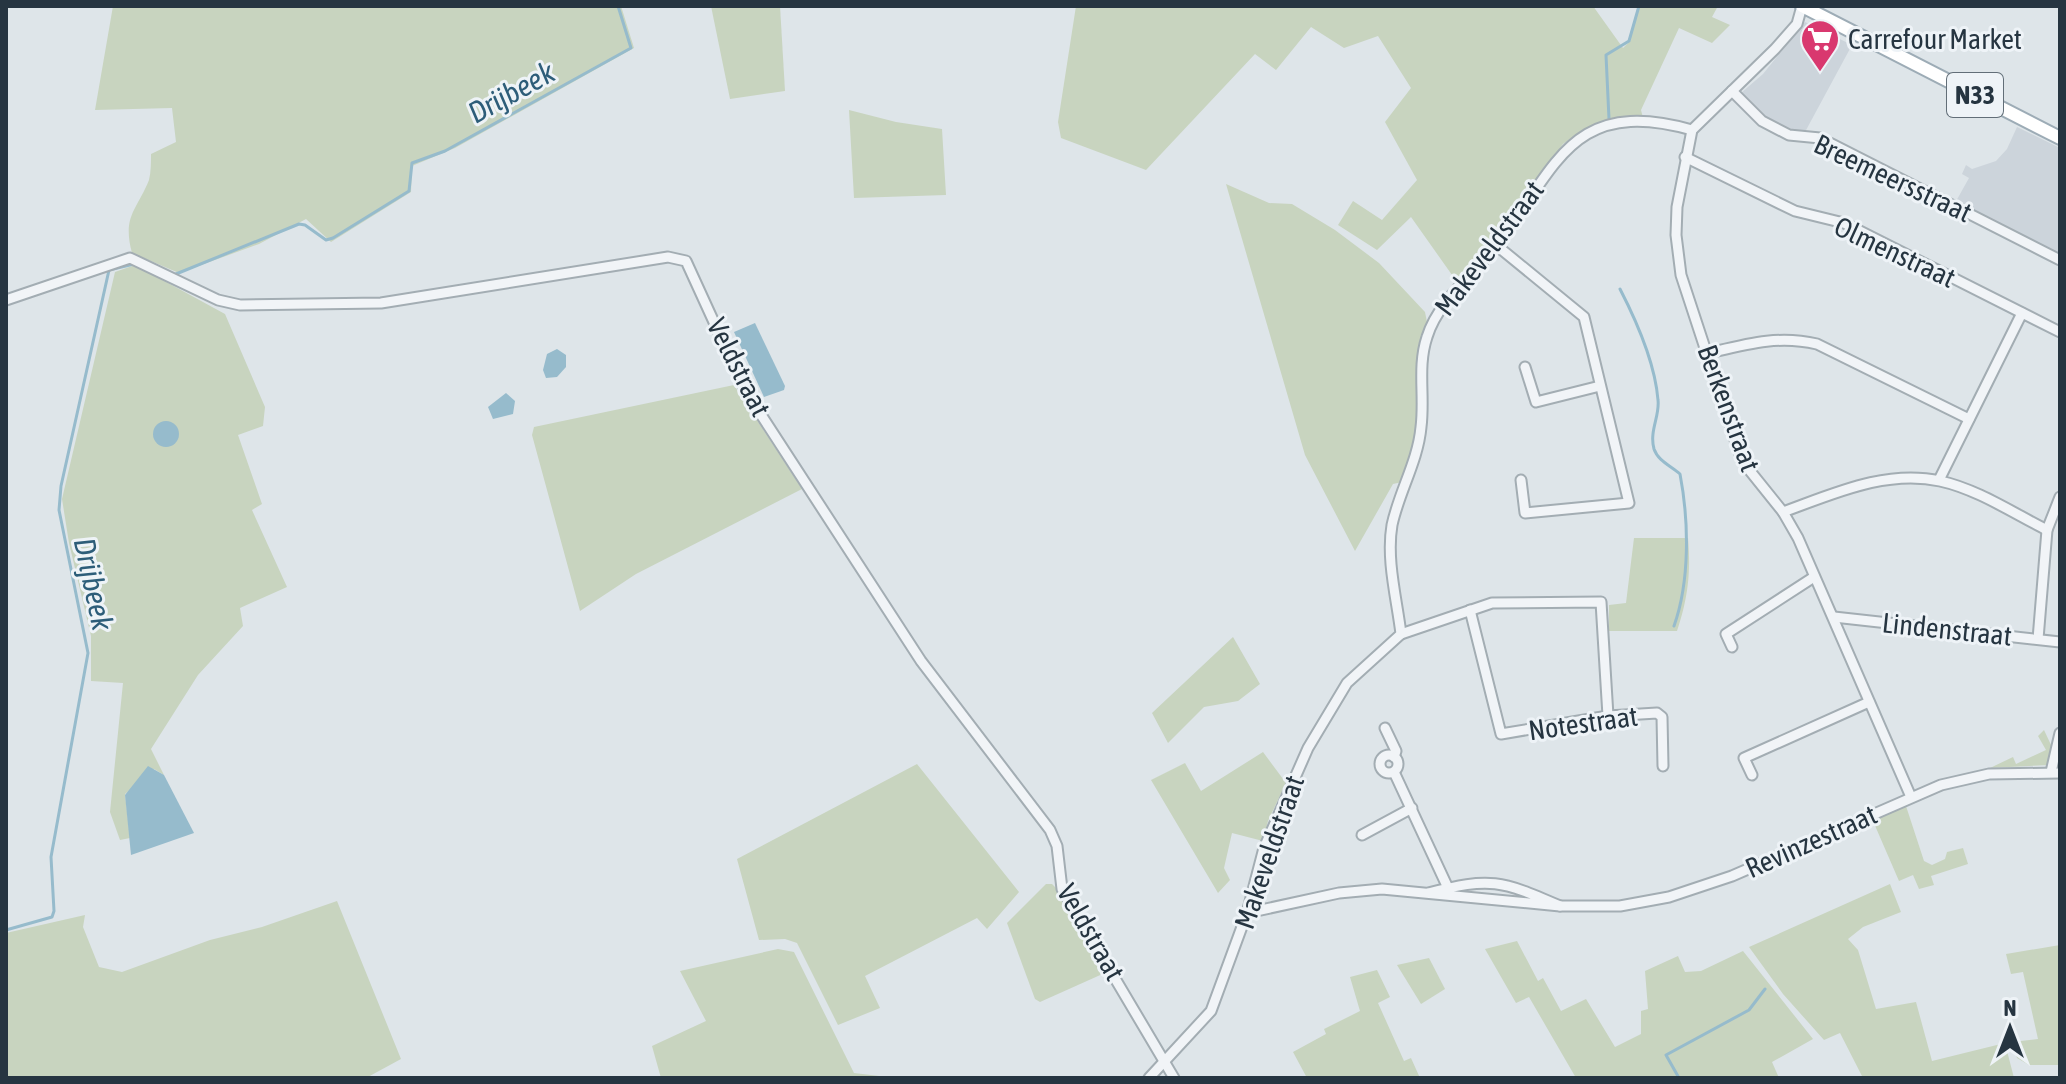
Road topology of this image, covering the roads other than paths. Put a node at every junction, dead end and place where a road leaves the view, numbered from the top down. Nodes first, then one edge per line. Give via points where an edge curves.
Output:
1 (1802, 6) edge
2 (1732, 91) junction
3 (1692, 130) junction
4 (2060, 138) edge
5 (1685, 157) junction
6 (1496, 245) junction
7 (2060, 260) edge
8 (6, 300) edge
9 (2022, 313) junction
10 (2060, 332) edge
11 (1709, 353) junction
12 (1525, 367) dead end
13 (1600, 386) junction
14 (1969, 419) junction
15 (1521, 480) dead end
16 (1939, 480) junction
17 (2060, 497) edge
18 (1783, 512) junction
19 (2047, 530) junction
20 (1814, 577) junction
21 (1470, 610) junction
22 (1834, 617) junction
23 (1401, 634) junction
24 (2038, 639) junction
25 (2060, 642) edge
26 (1732, 647) dead end
27 (1869, 702) junction
28 (1608, 716) junction
29 (1385, 728) dead end
30 (2060, 733) edge
31 (1394, 757) junction
32 (1663, 766) dead end
33 (1394, 772) junction
34 (2056, 772) edge
35 (1752, 775) dead end
36 (1911, 797) junction
37 (1412, 808) junction
38 (1362, 835) dead end
39 (1448, 888) junction
40 (1428, 893) junction
41 (1560, 906) junction
42 (1247, 913) junction
43 (1166, 1061) junction
44 (1149, 1078) edge
45 (1174, 1078) edge

1 - 2 street via 1797,24
1 - 4 main road, N33
2 - 3 street
2 - 7 street, Breemeersstraat via 1753,115 1775,128 1795,137 1820,138
3 - 5 street, Berkenstraat
3 - 6 street, Makeveldstraat via 1622,121 1590,131 1566,149
5 - 9 street, Olmenstraat via 1795,211 1844,223
5 - 11 street, Berkenstraat via 1676,235 1681,275
6 - 13 street via 1584,317
6 - 23 street, Makeveldstraat via 1435,315 1427,336 1420,375 1420,437 1392,528
8 - 43 street, Veldstraat via 130,258 218,300 240,305 381,303 668,257 686,261 745,390 921,661 1050,830 1062,889
9 - 10 street, Olmenstraat
9 - 14 street
11 - 14 street via 1763,340 1817,344
11 - 18 street, Berkenstraat via 1742,461
12 - 13 street via 1536,402
13 - 15 street via 1629,503 1525,513
14 - 16 street
16 - 18 street via 1876,481
16 - 19 street
17 - 19 street
18 - 20 street, Berkenstraat
19 - 24 street
20 - 22 street, Berkenstraat
20 - 26 street via 1726,634
21 - 23 street
21 - 28 street, Notestraat via 1501,734
21 - 28 street via 1514,601 1601,602
22 - 24 street, Lindenstraat
22 - 27 street, Berkenstraat
23 - 42 street, Makeveldstraat via 1347,683 1308,748 1264,848
24 - 25 street, Lindenstraat
27 - 35 street via 1744,758
27 - 36 street, Berkenstraat
28 - 32 street, Notestraat via 1662,717
29 - 31 street
30 - 34 street
31 - 33 street
31 - 33 street via 1386,756 1380,765 1385,772
33 - 37 street
34 - 36 street, Revinzestraat via 1969,777
36 - 41 street, Revinzestraat via 1689,892 1620,906
37 - 38 street
37 - 39 street
39 - 40 street, Revinzestraat
39 - 41 street, Revinzestraat via 1499,882
40 - 41 street, Revinzestraat
40 - 42 street, Revinzestraat via 1350,891
42 - 43 street, Makeveldstraat via 1211,1011
43 - 44 street, Makeveldstraat
43 - 45 street

